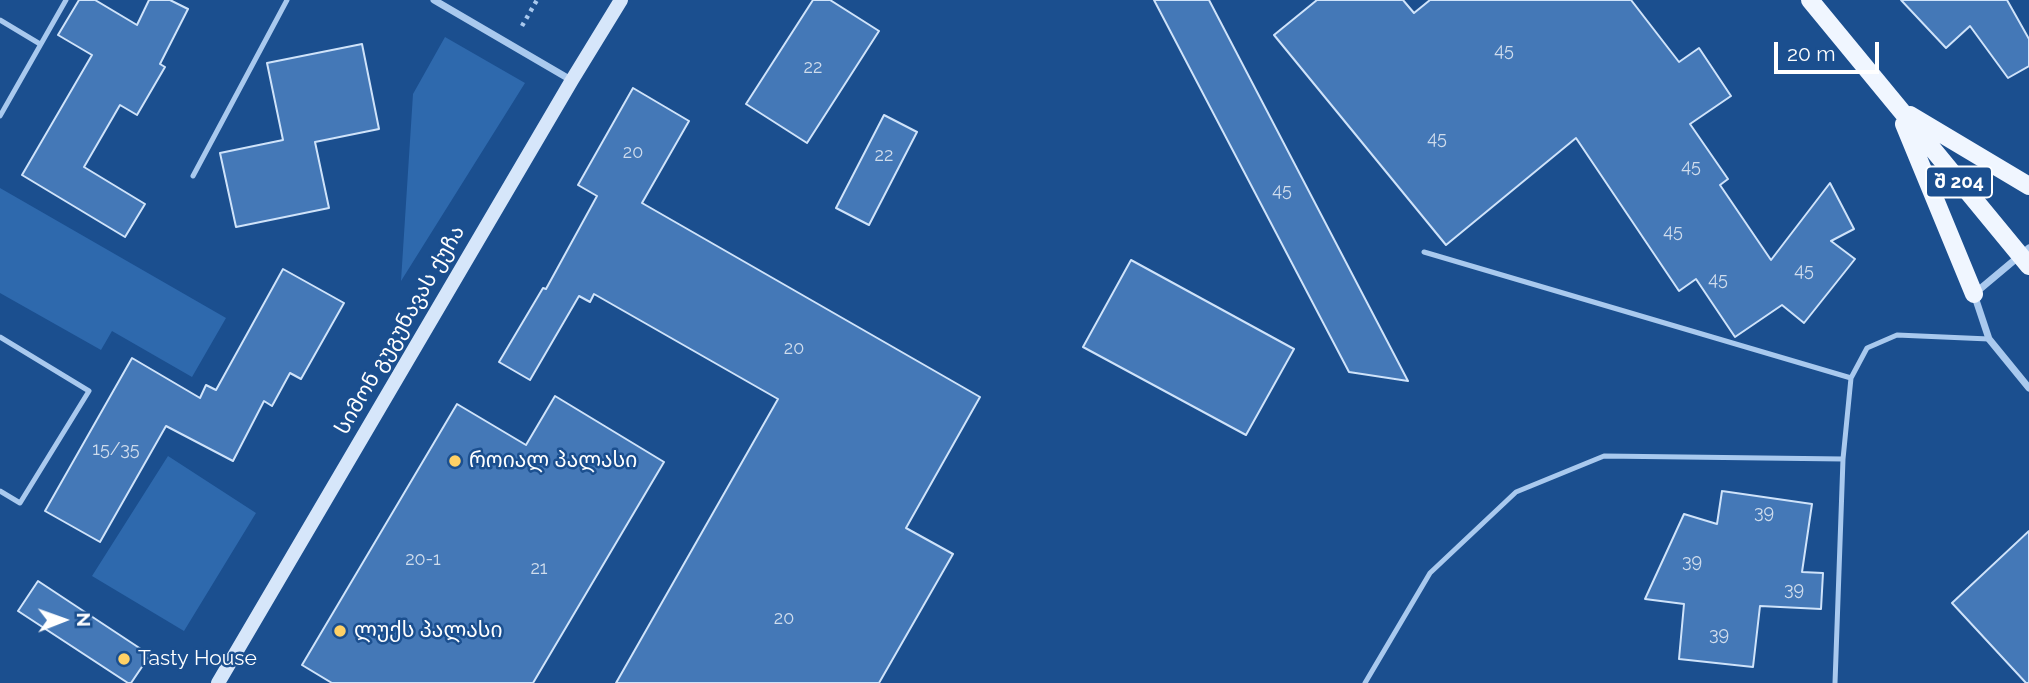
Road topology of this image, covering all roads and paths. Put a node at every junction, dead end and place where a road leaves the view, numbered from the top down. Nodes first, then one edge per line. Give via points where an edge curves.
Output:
1 (66, 0) edge
2 (287, 0) edge
3 (434, 0) edge
4 (537, 0) edge
5 (621, 0) edge
6 (1810, 0) edge
7 (0, 20) edge
8 (40, 44) junction
9 (511, 45) junction
10 (572, 80) junction
11 (1898, 108) junction
12 (0, 116) edge
13 (193, 176) dead end
14 (2029, 186) edge
15 (1424, 252) dead end
16 (2026, 257) edge
17 (1974, 294) junction
18 (0, 337) edge
19 (1989, 339) junction
20 (1851, 378) junction
21 (2029, 388) edge
22 (1843, 459) junction
23 (0, 491) edge
24 (218, 683) edge
25 (1365, 683) edge
26 (1835, 683) edge

1 - 8 lane
2 - 13 lane
3 - 9 street
4 - 9 path
5 - 10 main road, სიმონ გუგუნავას ქუჩა
6 - 11 main road, შ 204
7 - 8 lane
8 - 12 lane
9 - 10 street
10 - 24 main road, სიმონ გუგუნავას ქუჩა
11 - 14 main road
11 - 16 main road, შ 204
11 - 17 main road
15 - 20 lane
16 - 17 street
17 - 19 street
18 - 23 lane via 89,391 20,503
19 - 20 lane via 1897,335 1867,348
19 - 21 street
20 - 22 lane
22 - 25 lane via 1604,456 1516,492 1430,573
22 - 26 lane

